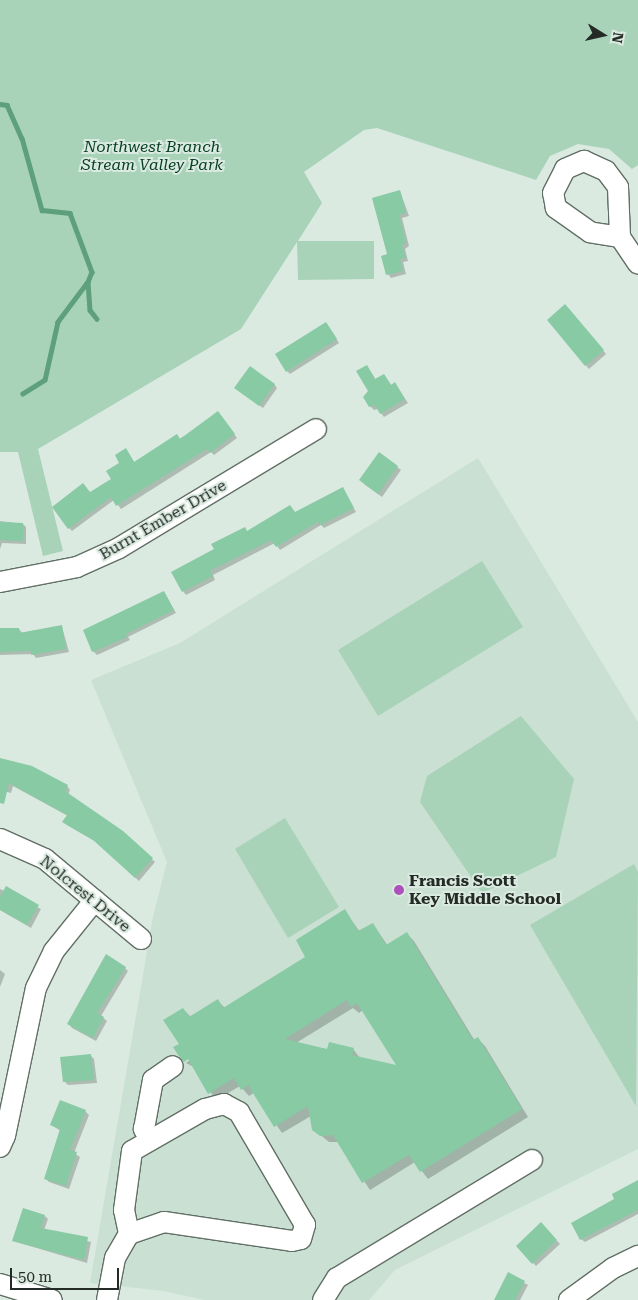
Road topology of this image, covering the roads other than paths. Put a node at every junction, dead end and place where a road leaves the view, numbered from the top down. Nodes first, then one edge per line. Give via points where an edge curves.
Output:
1 (620, 237) dead end
2 (638, 264) edge
3 (316, 429) dead end
4 (0, 582) edge
5 (0, 839) edge
6 (95, 900) junction
7 (142, 939) dead end
8 (172, 1066) dead end
9 (150, 1140) junction
10 (0, 1147) edge
11 (532, 1160) dead end
12 (129, 1234) junction
13 (638, 1256) edge
14 (0, 1284) edge
15 (52, 1300) edge
16 (107, 1300) edge
17 (323, 1300) edge
18 (570, 1300) edge

1 - 2 street
3 - 4 street, Burnt Ember Drive via 119,548 76,567
5 - 6 street, Nolcrest Drive via 45,859
6 - 7 street, Nolcrest Drive
6 - 10 street via 54,951 36,988
8 - 9 street via 153,1080 144,1129
9 - 12 street via 132,1151 124,1210
9 - 12 street via 205,1109 224,1104 239,1112 306,1225 301,1239 292,1241 164,1222
11 - 17 street via 337,1278
12 - 16 street via 115,1258
13 - 18 street via 613,1268
14 - 15 street

